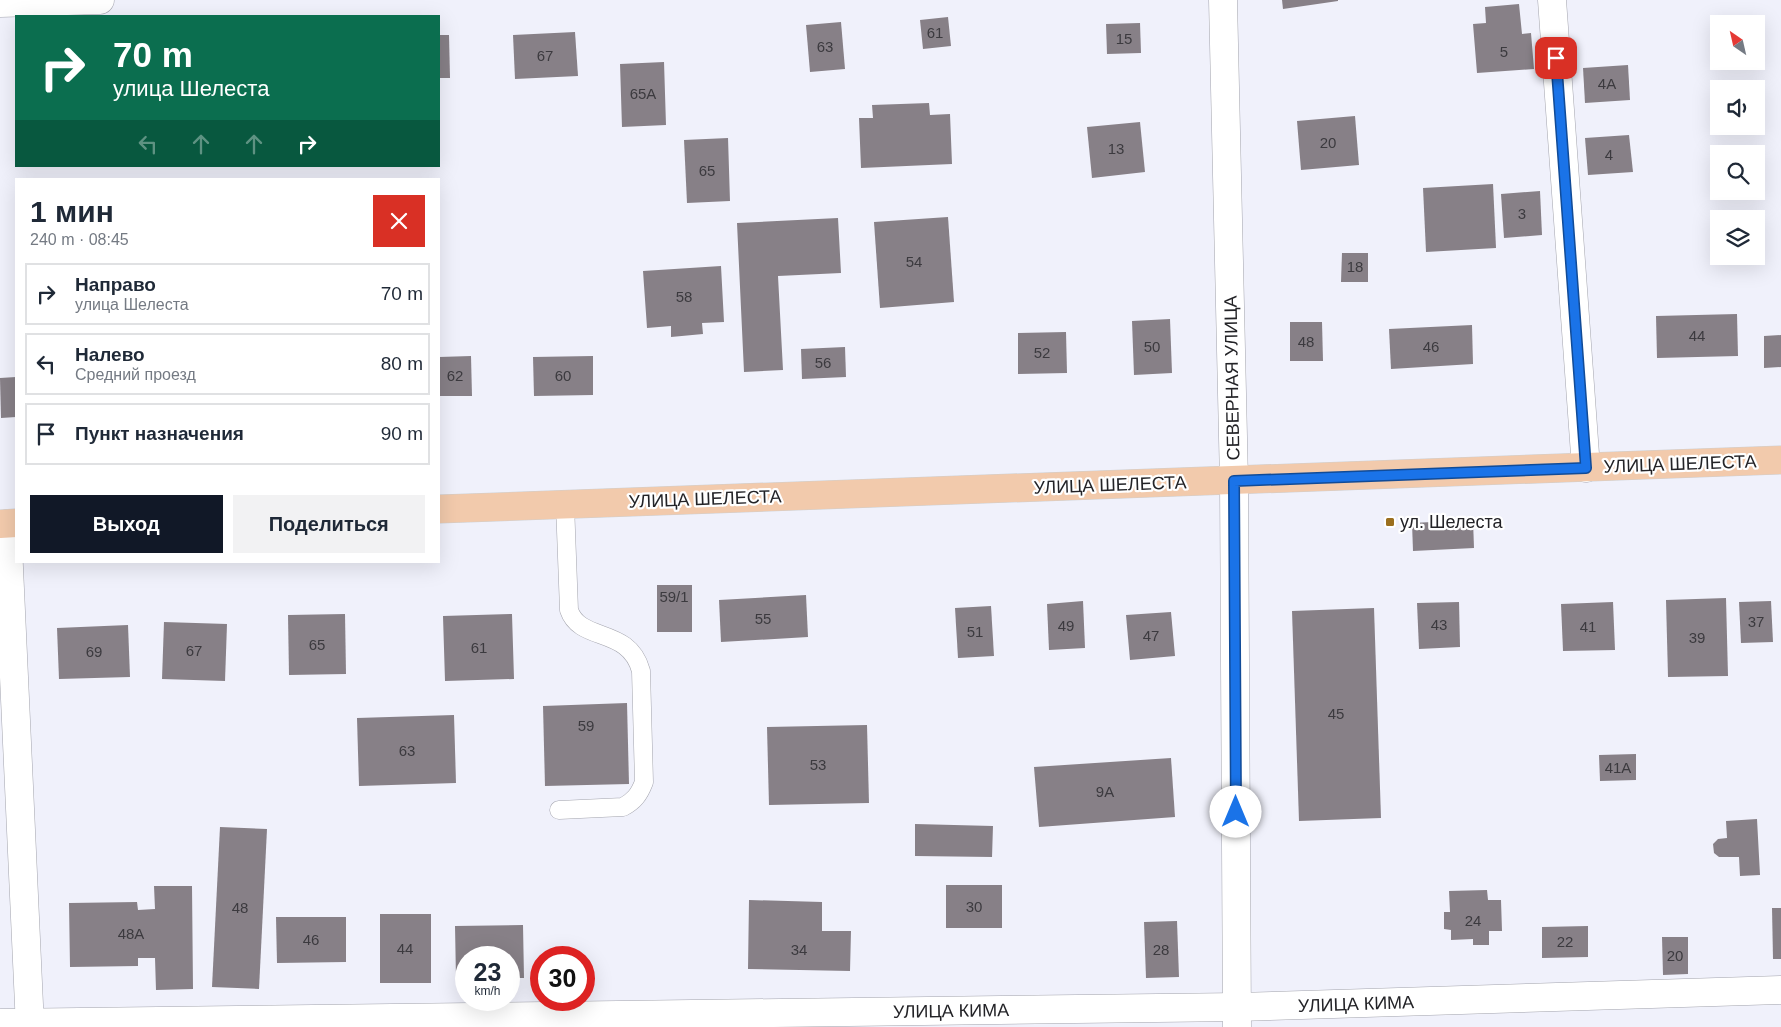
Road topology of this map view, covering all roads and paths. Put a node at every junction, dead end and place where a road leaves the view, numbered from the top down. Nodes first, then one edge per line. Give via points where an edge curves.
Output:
1 (100, 0) edge
2 (1223, 0) edge
3 (1552, 0) edge
4 (0, 3) edge
5 (1781, 460) edge
6 (1586, 468) junction
7 (1234, 481) junction
8 (566, 504) junction
9 (440, 509) edge
10 (8, 524) edge
11 (559, 810) dead end
12 (1781, 990) edge
13 (1237, 1017) edge
14 (0, 1023) edge
15 (30, 1025) edge

1 - 4 street
2 - 7 street, СЕВЕРНАЯ УЛИЦА
3 - 6 street
5 - 6 main road, УЛИЦА ШЕЛЕСТА
6 - 7 main road, УЛИЦА ШЕЛЕСТА
7 - 8 main road, УЛИЦА ШЕЛЕСТА
7 - 13 street, СЕВЕРНАЯ УЛИЦА
8 - 9 main road, УЛИЦА ШЕЛЕСТА
8 - 11 lane via 568,610 571,617 584,627 622,643 638,661 644,782 632,803 623,808
10 - 15 street
12 - 13 street, УЛИЦА КИМА
13 - 15 street, УЛИЦА КИМА
14 - 15 street, УЛИЦА КИМА

